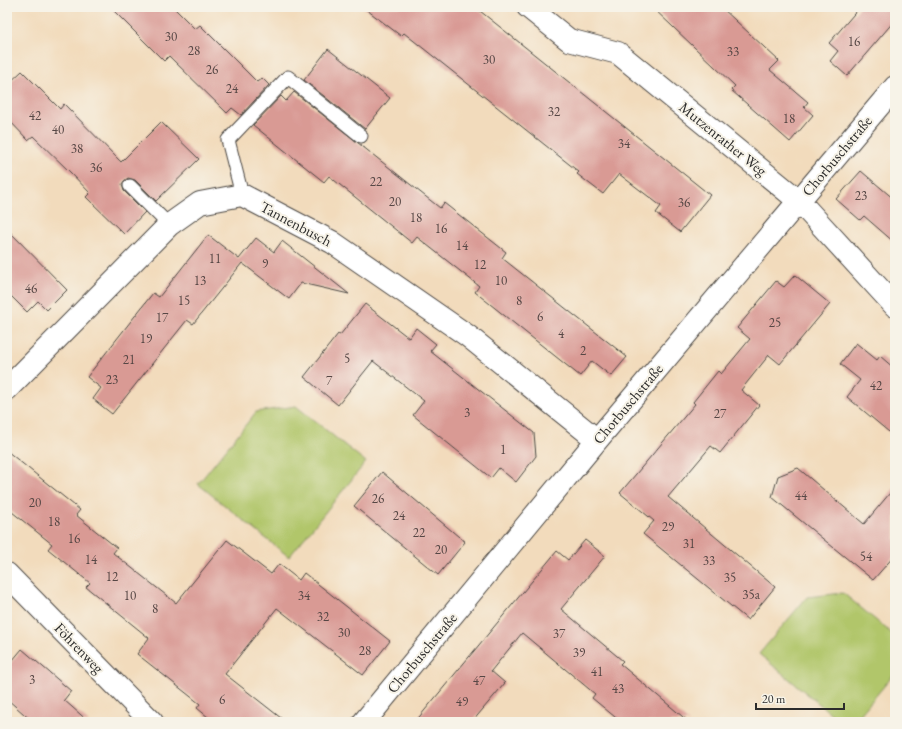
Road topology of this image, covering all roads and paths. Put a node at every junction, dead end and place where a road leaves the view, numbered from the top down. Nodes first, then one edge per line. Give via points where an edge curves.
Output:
1 (528, 7) edge
2 (895, 87) edge
3 (361, 136) dead end
4 (130, 186) dead end
5 (242, 195) junction
6 (799, 201) junction
7 (169, 225) junction
8 (895, 306) edge
9 (7, 389) edge
10 (597, 440) junction
11 (7, 574) edge
12 (152, 722) edge
13 (364, 722) edge

1 - 6 street, Mutzenrather Weg via 568,40 618,53
2 - 6 street, Chorbuschstraße
3 - 5 lane via 288,78 228,140
4 - 7 lane
5 - 7 street, Tannenbusch via 200,203
5 - 10 street, Tannenbusch via 332,242 468,336
6 - 8 street, Mutzenrather Weg
6 - 10 street, Chorbuschstraße
7 - 9 street, Tannenbusch
10 - 13 street, Chorbuschstraße
11 - 12 street, Föhrenweg

